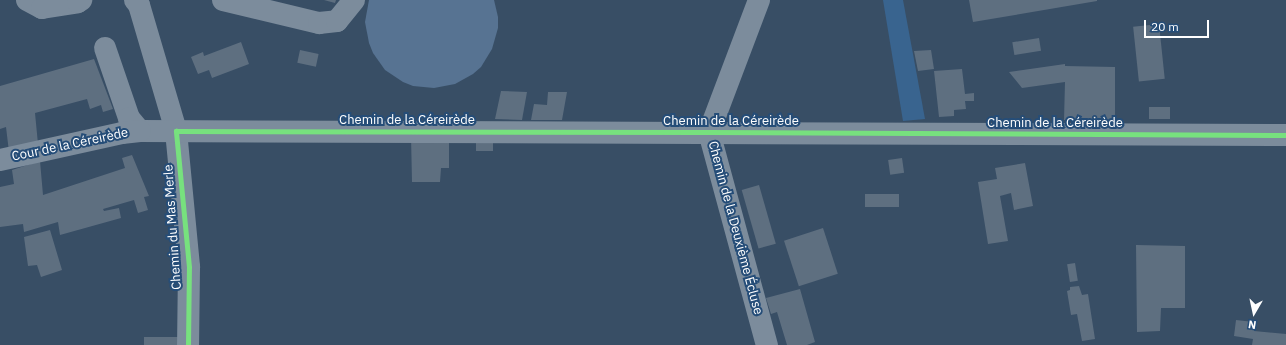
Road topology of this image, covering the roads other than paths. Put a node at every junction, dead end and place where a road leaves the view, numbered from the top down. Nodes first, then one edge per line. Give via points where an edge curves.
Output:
1 (27, 0) edge
2 (81, 0) edge
3 (134, 0) edge
4 (223, 0) edge
5 (354, 0) edge
6 (759, 0) edge
7 (105, 48) dead end
8 (140, 131) junction
9 (176, 131) junction
10 (709, 132) junction
11 (1286, 135) edge
12 (0, 160) edge
13 (188, 345) edge
14 (767, 345) edge

1 - 2 street via 42,8
3 - 9 street, Chemin du Mas Merle via 139,5
4 - 5 street via 319,23 337,21
6 - 10 street, Chemin de la Deuxième Écluse
7 - 8 street via 129,118
8 - 9 street, Chemin de la Céreirède
8 - 12 street, Cour de la Céreirède
9 - 10 street, Chemin de la Céreirède
9 - 13 street, Chemin du Mas Merle via 189,267
10 - 11 street, Chemin de la Céreirède
10 - 14 street, Chemin de la Deuxième Écluse

